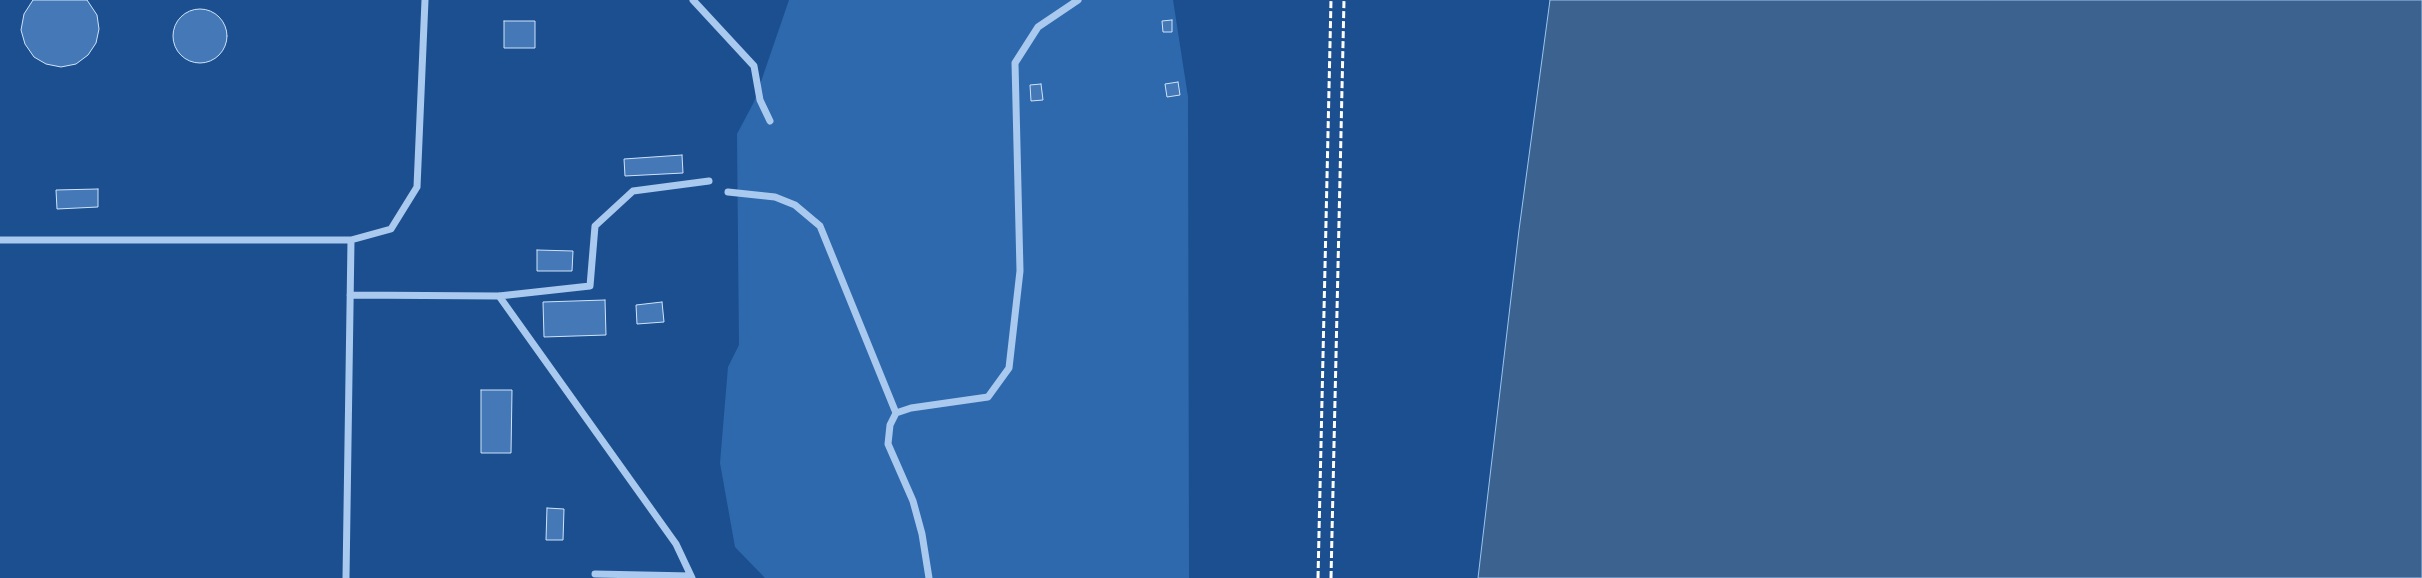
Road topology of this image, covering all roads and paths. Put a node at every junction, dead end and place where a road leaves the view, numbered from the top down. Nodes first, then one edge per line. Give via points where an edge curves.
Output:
1 (425, 0) edge
2 (693, 0) edge
3 (1078, 0) edge
4 (770, 121) dead end
5 (709, 181) dead end
6 (728, 192) dead end
7 (0, 240) edge
8 (351, 240) junction
9 (350, 295) junction
10 (499, 296) junction
11 (896, 413) junction
12 (595, 574) dead end
13 (692, 577) edge
14 (346, 578) edge
15 (929, 578) edge

1 - 8 lane via 417,187 391,229
2 - 4 lane via 754,66 760,100
3 - 11 lane via 1038,26 1015,63 1020,271 1009,368 988,397 911,408
5 - 10 lane via 633,191 595,226 590,286
6 - 11 lane via 774,197 795,205 820,226
7 - 8 lane
8 - 9 lane
9 - 10 lane
9 - 14 lane
10 - 13 lane via 676,544
11 - 15 lane via 890,425 888,444 913,501 922,534
12 - 13 lane

